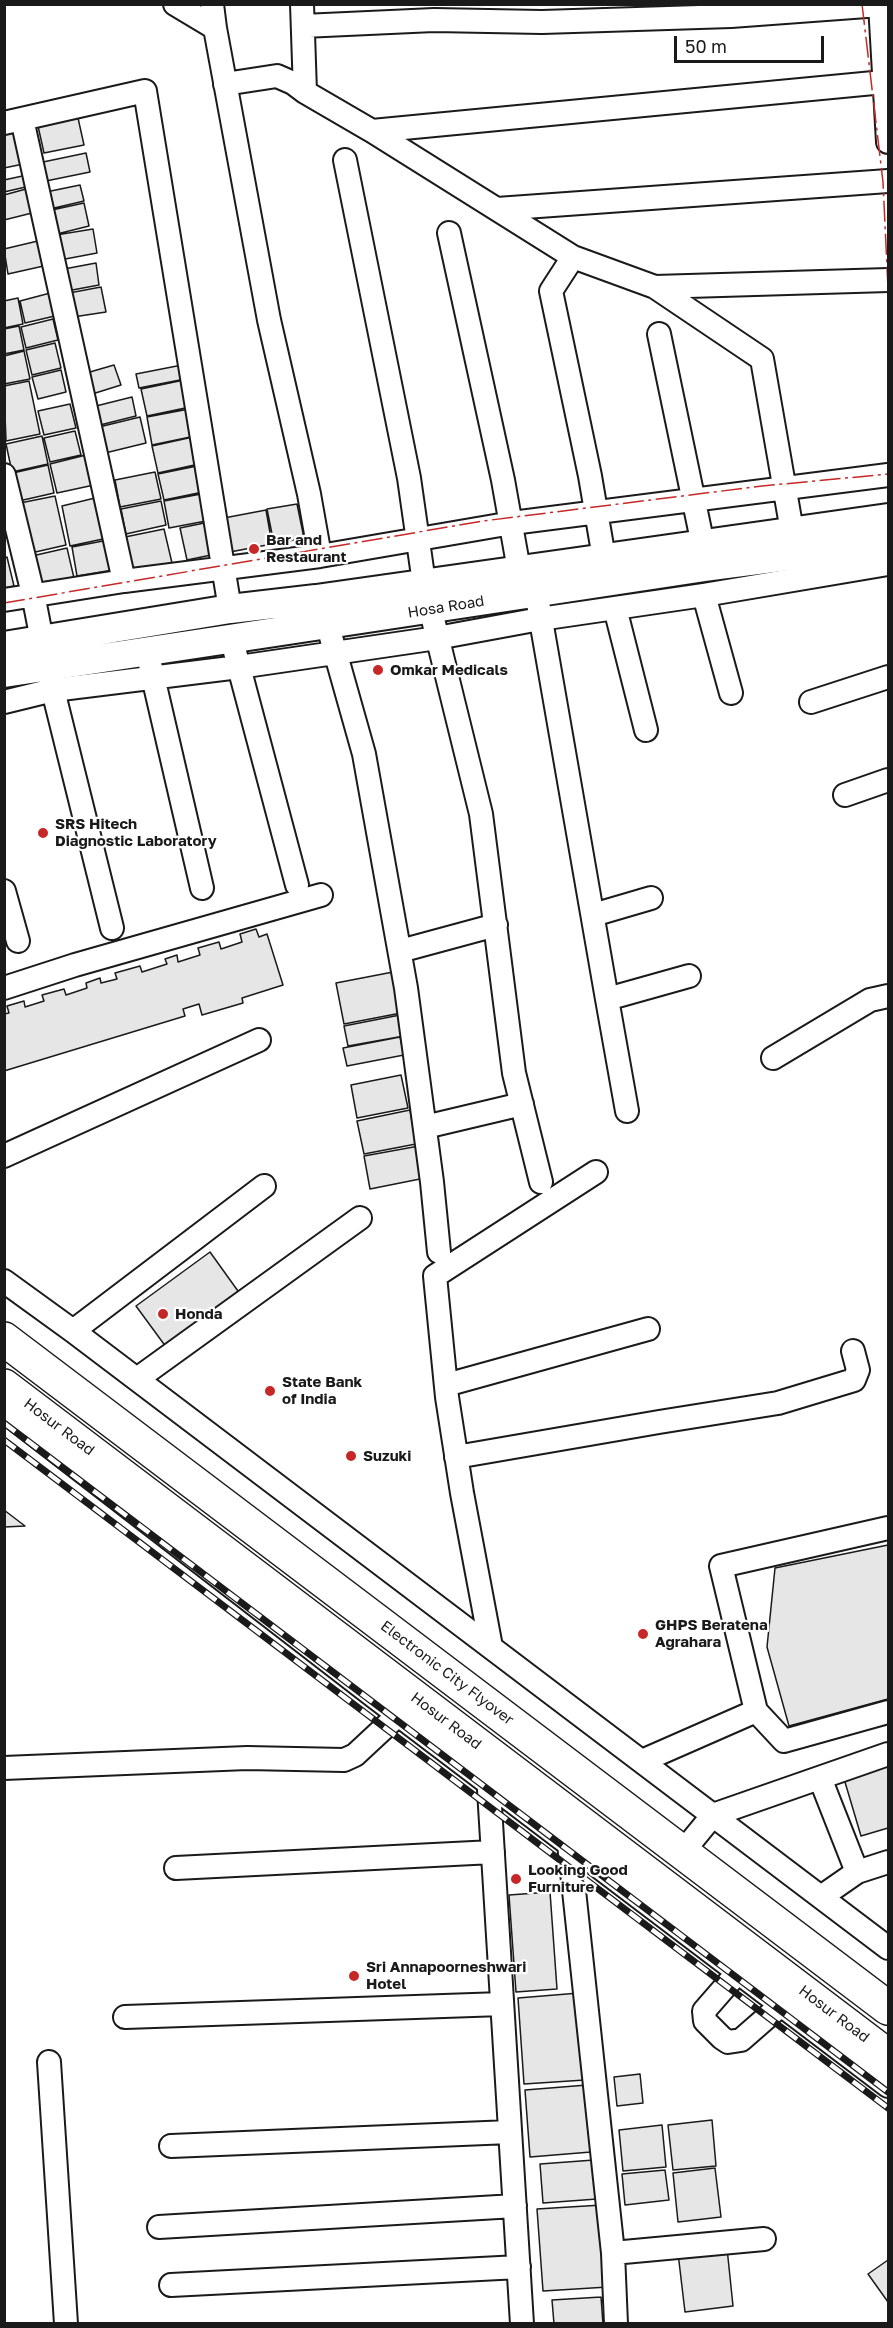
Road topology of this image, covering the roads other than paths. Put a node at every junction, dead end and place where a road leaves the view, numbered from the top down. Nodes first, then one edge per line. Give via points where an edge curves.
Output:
1 (175, 4) edge
2 (212, 4) edge
3 (730, 10) edge
4 (443, 12) edge
5 (303, 15) edge
6 (882, 16) edge
7 (215, 28) junction
8 (884, 82) junction
9 (225, 84) junction
10 (305, 92) junction
11 (13, 121) edge
12 (372, 131) junction
13 (888, 142) edge
14 (345, 160) dead end
15 (888, 181) edge
16 (498, 210) junction
17 (449, 233) dead end
18 (573, 257) junction
19 (888, 280) edge
20 (656, 287) junction
21 (659, 334) dead end
22 (4, 475) edge
23 (888, 475) edge
24 (785, 488) junction
25 (694, 500) junction
26 (597, 513) junction
27 (888, 518) edge
28 (512, 523) junction
29 (792, 531) junction
30 (417, 539) junction
31 (888, 543) edge
32 (704, 545) junction
33 (320, 556) junction
34 (604, 558) junction
35 (888, 564) edge
36 (224, 569) junction
37 (519, 570) junction
38 (124, 581) junction
39 (33, 594) junction
40 (704, 595) junction
41 (427, 596) junction
42 (4, 600) edge
43 (538, 606) junction
44 (615, 608) junction
45 (230, 609) junction
46 (328, 624) junction
47 (232, 638) junction
48 (437, 638) junction
49 (4, 646) edge
50 (336, 652) junction
51 (150, 664) junction
52 (48, 666) junction
53 (239, 667) junction
54 (4, 673) edge
55 (888, 678) edge
56 (731, 693) dead end
57 (4, 702) edge
58 (811, 702) dead end
59 (646, 730) dead end
60 (888, 780) edge
61 (845, 795) dead end
62 (297, 885) dead end
63 (202, 888) dead end
64 (4, 891) edge
65 (321, 895) dead end
66 (651, 898) dead end
67 (592, 915) junction
68 (496, 925) junction
69 (112, 928) dead end
70 (18, 941) dead end
71 (400, 951) junction
72 (689, 976) dead end
73 (4, 988) edge
74 (888, 996) edge
75 (607, 999) junction
76 (259, 1040) dead end
77 (773, 1058) dead end
78 (522, 1104) junction
79 (627, 1111) dead end
80 (426, 1127) junction
81 (4, 1156) edge
82 (596, 1172) dead end
83 (541, 1182) dead end
84 (264, 1186) dead end
85 (360, 1218) dead end
86 (439, 1252) dead end
87 (4, 1281) edge
88 (4, 1323) edge
89 (648, 1329) dead end
90 (73, 1330) junction
91 (4, 1339) edge
92 (853, 1351) dead end
93 (4, 1368) edge
94 (137, 1379) junction
95 (446, 1385) junction
96 (4, 1386) edge
97 (4, 1411) edge
98 (456, 1458) junction
99 (888, 1528) edge
100 (491, 1647) junction
101 (756, 1710) junction
102 (888, 1712) edge
103 (398, 1715) junction
104 (888, 1754) edge
105 (642, 1761) junction
106 (4, 1768) edge
107 (488, 1768) junction
108 (820, 1778) junction
109 (713, 1815) junction
110 (690, 1843) junction
111 (569, 1844) junction
112 (493, 1852) junction
113 (888, 1862) edge
114 (176, 1868) dead end
115 (857, 1872) junction
116 (821, 1897) junction
117 (888, 1948) edge
118 (738, 1972) junction
119 (888, 1991) edge
120 (502, 2004) junction
121 (781, 2005) junction
122 (888, 2008) edge
123 (125, 2017) dead end
124 (888, 2037) edge
125 (888, 2056) edge
126 (50, 2062) dead end
127 (888, 2086) edge
128 (510, 2132) junction
129 (171, 2146) dead end
130 (515, 2206) junction
131 (159, 2227) dead end
132 (764, 2239) dead end
133 (613, 2253) junction
134 (519, 2267) junction
135 (171, 2285) dead end
136 (66, 2324) edge
137 (522, 2324) edge
138 (616, 2324) edge

1 - 7 street
2 - 7 street
3 - 4 street via 542,22
3 - 6 street
4 - 5 street
5 - 10 street
6 - 8 street
7 - 9 street
8 - 12 street
8 - 13 street
9 - 10 street via 277,76
9 - 33 street via 269,320
10 - 12 street
11 - 36 street via 145,91
11 - 38 street
12 - 16 street
14 - 30 street via 409,478
15 - 16 street
16 - 18 street
17 - 28 street
18 - 20 street
18 - 26 street via 551,291
19 - 20 street
20 - 24 street via 762,359
21 - 25 street
22 - 39 street
23 - 24 street
24 - 25 street
24 - 29 street
25 - 26 street
25 - 32 street
26 - 28 street
26 - 34 street
27 - 29 main road, Hosa Road
28 - 30 street
28 - 37 street
29 - 32 main road, Hosa Road
30 - 33 street
30 - 41 street
31 - 43 main road, Hosa Road via 705,567
32 - 34 main road, Hosa Road
33 - 36 street
34 - 37 main road, Hosa Road
35 - 40 street
36 - 38 street
36 - 45 street
37 - 41 main road, Hosa Road
38 - 39 street
39 - 42 street
39 - 52 street
40 - 44 street
40 - 56 street
41 - 43 main road, Hosa Road
41 - 45 main road, Hosa Road
41 - 46 main road, Hosa Road
41 - 48 street
43 - 44 street
43 - 48 street
43 - 67 street
44 - 59 street
45 - 52 main road, Hosa Road
46 - 47 main road, Hosa Road
46 - 50 street
47 - 51 main road, Hosa Road
47 - 53 street
48 - 50 street
48 - 68 street via 481,814
49 - 52 main road, Hosa Road
50 - 53 street
50 - 71 street via 364,754
51 - 52 main road, Hosa Road
51 - 53 street
51 - 63 street
52 - 54 main road, Hosa Road
52 - 57 street
52 - 69 street
53 - 62 street
55 - 58 street
60 - 61 street
64 - 70 street
65 - 73 street
66 - 67 street
67 - 75 street
68 - 71 street
68 - 78 street via 514,1073
71 - 80 street
72 - 75 street
74 - 77 street via 870,1000
75 - 79 street
76 - 81 street
78 - 80 street
78 - 83 street
80 - 86 street
82 - 95 street via 435,1276
84 - 90 street
85 - 94 street
87 - 90 street
88 - 110 highway
89 - 95 street
90 - 94 street
91 - 122 highway, Electronic City Flyover
92 - 98 street via 858,1370 854,1380 778,1404
93 - 124 highway, Electronic City Flyover
94 - 100 street
95 - 98 street
96 - 107 highway, Hosur Road
97 - 103 street
98 - 100 street
99 - 101 street via 721,1566
100 - 105 street
101 - 102 street via 784,1741
101 - 105 street
103 - 106 street via 355,1755 344,1760 247,1758
103 - 107 street
104 - 108 street
105 - 109 street
107 - 111 street
107 - 112 street
107 - 125 highway, Hosur Road
108 - 109 street
108 - 115 street
109 - 110 street
109 - 116 street
110 - 119 highway
111 - 118 street
111 - 133 street
112 - 114 street
112 - 120 street
113 - 115 street
115 - 116 street
116 - 117 street
118 - 121 street
118 - 121 street via 704,2011 705,2021 722,2038 728,2042 741,2040
120 - 123 street
120 - 128 street
121 - 127 street
126 - 136 street
128 - 129 street
128 - 130 street
130 - 131 street
130 - 134 street
132 - 133 street
133 - 138 street
134 - 135 street
134 - 137 street

